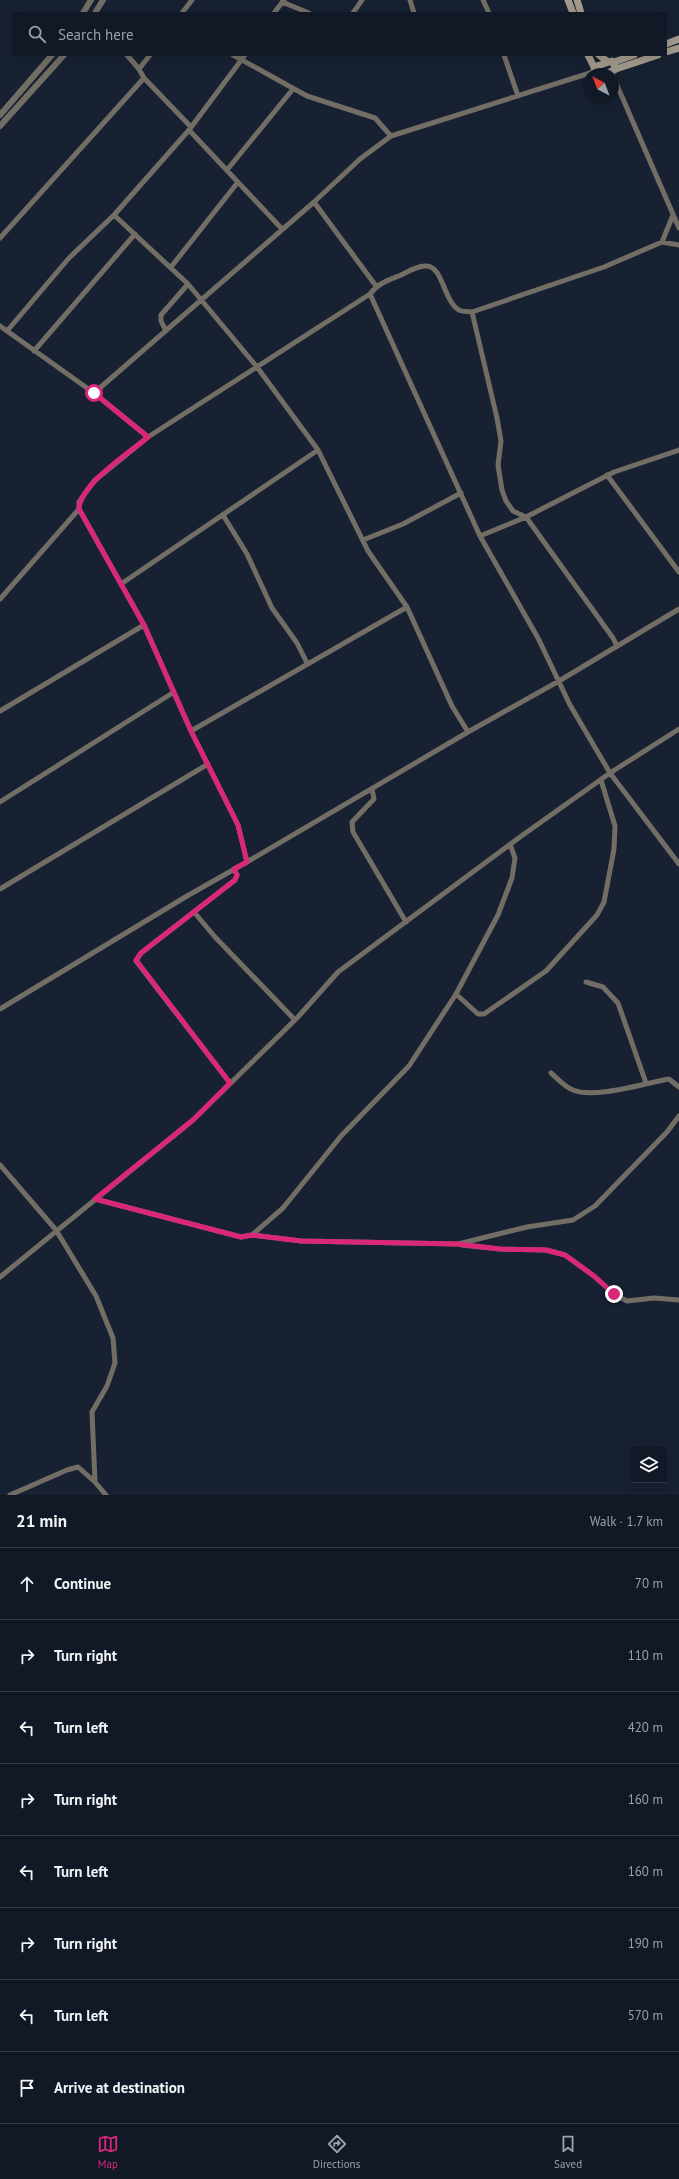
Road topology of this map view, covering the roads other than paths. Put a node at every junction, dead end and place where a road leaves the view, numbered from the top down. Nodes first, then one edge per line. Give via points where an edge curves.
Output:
1 (92, 0) edge
2 (103, 0) edge
3 (192, 0) edge
4 (362, 0) edge
5 (410, 0) edge
6 (483, 0) edge
7 (568, 0) edge
8 (576, 0) edge
9 (283, 1) edge
10 (84, 12) edge
11 (96, 12) edge
12 (183, 12) edge
13 (275, 12) edge
14 (307, 12) edge
15 (354, 12) edge
16 (414, 12) edge
17 (489, 12) edge
18 (573, 12) edge
19 (581, 12) edge
20 (679, 39) edge
21 (667, 44) edge
22 (679, 48) edge
23 (667, 52) edge
24 (51, 56) edge
25 (63, 56) edge
26 (127, 56) edge
27 (149, 56) edge
28 (235, 56) edge
29 (244, 56) edge
30 (504, 56) edge
31 (588, 56) edge
32 (600, 56) edge
33 (633, 56) edge
34 (655, 56) edge
35 (241, 60) junction
36 (593, 68) edge
37 (610, 68) edge
38 (615, 68) edge
39 (618, 68) edge
40 (139, 69) junction
41 (583, 75) edge
42 (144, 78) junction
43 (619, 87) edge
44 (293, 89) junction
45 (518, 96) junction
46 (0, 115) edge
47 (0, 126) edge
48 (190, 129) junction
49 (391, 136) junction
50 (227, 170) junction
51 (238, 182) junction
52 (314, 202) junction
53 (114, 215) junction
54 (673, 215) junction
55 (679, 228) edge
56 (282, 229) junction
57 (135, 234) junction
58 (0, 238) edge
59 (662, 242) junction
60 (679, 244) edge
61 (171, 267) junction
62 (188, 284) junction
63 (376, 286) junction
64 (370, 294) junction
65 (200, 301) junction
66 (472, 312) junction
67 (0, 326) edge
68 (7, 331) junction
69 (166, 331) junction
70 (34, 351) junction
71 (257, 367) junction
72 (94, 393) junction
73 (148, 437) junction
74 (318, 450) junction
75 (679, 450) edge
76 (607, 475) junction
77 (461, 493) junction
78 (79, 509) junction
79 (223, 515) junction
80 (526, 517) junction
81 (480, 536) junction
82 (362, 540) junction
83 (679, 572) edge
84 (121, 584) junction
85 (0, 599) edge
86 (406, 607) junction
87 (679, 609) edge
88 (144, 625) junction
89 (617, 646) junction
90 (307, 663) junction
91 (559, 681) junction
92 (174, 692) junction
93 (0, 711) edge
94 (679, 728) edge
95 (191, 731) junction
96 (468, 732) junction
97 (208, 764) junction
98 (610, 773) junction
99 (601, 780) junction
100 (372, 789) junction
101 (0, 802) edge
102 (510, 844) junction
103 (247, 862) junction
104 (679, 864) edge
105 (234, 869) junction
106 (0, 890) edge
107 (194, 912) junction
108 (406, 922) junction
109 (586, 982) dead end
110 (456, 994) junction
111 (0, 1009) edge
112 (295, 1020) junction
113 (551, 1073) dead end
114 (230, 1083) junction
115 (646, 1083) junction
116 (679, 1087) edge
117 (679, 1116) edge
118 (0, 1165) edge
119 (95, 1199) junction
120 (56, 1230) junction
121 (252, 1235) junction
122 (458, 1244) junction
123 (0, 1268) edge
124 (5, 1273) junction
125 (0, 1277) edge
126 (679, 1300) edge
127 (95, 1482) junction
128 (10, 1495) edge
129 (106, 1495) edge

1 - 10 street
2 - 11 street
3 - 12 street
4 - 15 street
5 - 16 street
6 - 17 street
7 - 18 main road
8 - 19 main road
9 - 13 street
9 - 14 street
20 - 21 main road
22 - 23 main road
24 - 46 street
25 - 47 street
26 - 40 street
27 - 40 street
28 - 35 street
29 - 35 street
30 - 45 street
31 - 36 main road
32 - 37 main road
33 - 38 main road
34 - 39 main road
35 - 44 street
35 - 48 street
40 - 42 street
41 - 45 street
42 - 48 street
42 - 58 street
43 - 54 street
44 - 49 street via 375,118
44 - 50 street
45 - 49 street
48 - 50 street
48 - 53 street
49 - 52 street via 360,159
50 - 51 street
51 - 56 street
51 - 61 street
52 - 56 street
52 - 63 street
53 - 57 street
53 - 68 street via 69,258
54 - 55 street
54 - 59 street
56 - 65 street
57 - 61 street
57 - 70 street
59 - 60 street
59 - 66 street via 604,267
61 - 62 street
62 - 65 street
62 - 69 street via 161,315
63 - 64 street
63 - 66 street via 416,268 428,266 437,272 451,303 460,310
64 - 71 street
64 - 77 street
65 - 69 street
65 - 71 street
66 - 80 street via 501,441 498,465 502,490 513,511
67 - 68 street
68 - 70 street
69 - 72 street
70 - 72 street
71 - 73 street
71 - 74 street
72 - 73 street
73 - 78 street via 94,481 79,502
74 - 79 street
74 - 82 street
75 - 76 street
76 - 80 street
76 - 83 street
77 - 81 street
77 - 82 street via 403,524
78 - 84 street
78 - 85 street
79 - 84 street
79 - 90 street via 247,554 272,608 297,643
80 - 81 street
80 - 89 street
81 - 91 street via 538,638
82 - 86 street
84 - 88 street
86 - 90 street
86 - 96 street via 452,706
87 - 89 street
88 - 92 street
88 - 93 street
89 - 91 street
90 - 95 street
91 - 96 street
91 - 98 street
92 - 95 street
92 - 101 street
94 - 98 street
95 - 97 street
96 - 100 street
97 - 103 street via 238,825
97 - 106 street
98 - 99 street
98 - 104 street
99 - 102 street
99 - 110 street via 615,826 614,849 604,902 597,915 546,971 484,1014 478,1014
100 - 103 street
100 - 108 street via 374,799 352,822 353,832
102 - 108 street
102 - 110 street via 515,858 512,878 498,915
103 - 105 street
105 - 107 street via 237,875 235,880
105 - 111 street
107 - 112 street
107 - 114 street via 141,953 136,960
108 - 112 street via 338,972
109 - 115 street via 603,987 618,1003
110 - 121 street via 409,1066 341,1136 283,1208
112 - 114 street
113 - 115 street via 574,1090 585,1093 617,1090
114 - 119 street via 193,1120
115 - 116 street via 669,1079
117 - 122 street via 667,1132 595,1206 574,1220 527,1227
118 - 120 street
119 - 120 street
119 - 121 street via 241,1237
120 - 124 street
120 - 127 street via 96,1296 113,1338 115,1363 107,1386 92,1412
121 - 122 street via 301,1241
122 - 126 street via 500,1249 546,1250 565,1255 614,1294 627,1301 654,1298
123 - 124 street
124 - 125 street
127 - 128 street via 78,1467
127 - 129 street

